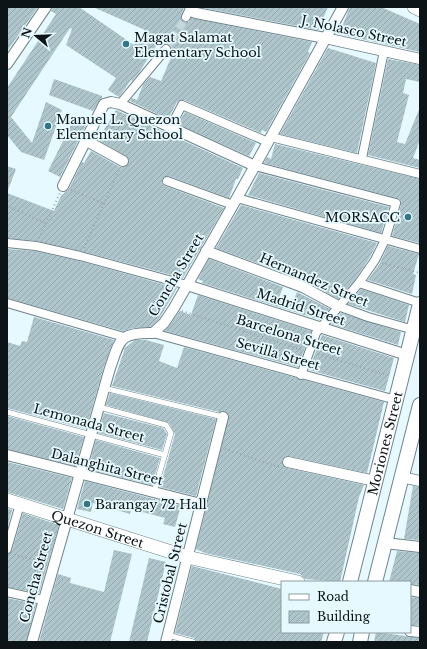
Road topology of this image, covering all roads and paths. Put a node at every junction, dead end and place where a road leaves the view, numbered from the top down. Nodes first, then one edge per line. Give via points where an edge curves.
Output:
1 (46, 7) edge
2 (343, 7) edge
3 (414, 7) edge
4 (420, 10) edge
5 (189, 11) edge
6 (325, 38) junction
7 (166, 49) tunnel mouth
8 (384, 51) junction
9 (420, 59) edge
10 (7, 64) edge
11 (120, 104) junction
12 (170, 128) junction
13 (270, 139) junction
14 (85, 140) junction
15 (362, 158) junction
16 (123, 161) joint
17 (255, 166) junction
18 (420, 174) edge
19 (167, 181) dead end
20 (63, 186) junction
21 (235, 202) junction
22 (105, 204) junction
23 (7, 206) edge
24 (45, 223) junction
25 (385, 240) junction
26 (7, 243) edge
27 (36, 246) junction
28 (420, 249) edge
29 (206, 251) junction
30 (80, 256) junction
31 (375, 260) junction
32 (420, 273) edge
33 (359, 283) junction
34 (187, 285) junction
35 (420, 303) edge
36 (7, 304) edge
37 (338, 306) junction
38 (181, 310) dead end
39 (322, 327) junction
40 (414, 330) junction
41 (153, 333) junction
42 (124, 337) junction
43 (309, 352) junction
44 (407, 355) junction
45 (301, 375) junction
46 (393, 377) dead end
47 (104, 388) junction
48 (396, 400) junction
49 (99, 407) junction
50 (419, 410) edge
51 (7, 412) edge
52 (223, 417) joint
53 (91, 434) junction
54 (216, 446) junction
55 (164, 454) junction
56 (7, 455) edge
57 (288, 462) joint
58 (79, 473) junction
59 (401, 477) junction
60 (375, 481) junction
61 (420, 481) edge
62 (154, 492) junction
63 (13, 502) edge
64 (201, 504) junction
65 (66, 518) junction
66 (385, 543) junction
67 (420, 547) edge
68 (7, 549) edge
69 (7, 553) edge
70 (187, 557) junction
71 (54, 564) junction
72 (294, 581) edge
73 (350, 581) edge
74 (375, 581) edge
75 (7, 592) edge
76 (43, 600) junction
77 (167, 639) edge
78 (32, 642) edge
79 (193, 642) edge

1 - 10 street
2 - 6 street, Concha Street
3 - 4 street
5 - 6 street, J. Nolasco Street
6 - 8 street, J. Nolasco Street
6 - 13 street, Concha Street
7 - 11 street
8 - 9 street, J. Nolasco Street
8 - 15 street
11 - 12 street
11 - 14 street via 104,104
12 - 13 street via 182,105
12 - 17 street
13 - 15 street
13 - 17 street, Concha Street
14 - 16 street
14 - 20 street
15 - 18 street
16 - 22 path
17 - 21 street, Concha Street
17 - 25 street via 396,203
19 - 21 street
20 - 22 path
20 - 24 path
21 - 25 street
21 - 29 street, Concha Street
22 - 30 path
23 - 24 path
24 - 27 path
25 - 28 street
25 - 31 street
26 - 27 street
27 - 30 street
29 - 34 street, Concha Street
29 - 37 street, Hernandez Street via 303,287
30 - 34 street
31 - 32 path
31 - 33 street
33 - 35 street
33 - 37 street
34 - 39 street, Madrid Street
34 - 41 street, Concha Street via 167,319
35 - 40 main road, Moriones Street
36 - 42 street
37 - 39 street
37 - 40 street, Hernandez Street
38 - 43 path, Barcelona Street
39 - 43 street via 316,332
39 - 44 street, Madrid Street
40 - 44 main road, Moriones Street
41 - 42 street, Concha Street via 138,333
41 - 45 street, Sevilla Street
42 - 47 street, Concha Street via 118,344
43 - 45 street
43 - 46 path, Barcelona Street
44 - 48 main road, Moriones Street
45 - 48 street, Sevilla Street
47 - 49 street, Concha Street
47 - 52 lane
48 - 60 main road, Moriones Street
49 - 53 street, Concha Street
49 - 55 lane via 166,425 171,433
50 - 59 main road, Moriones Street
51 - 53 lane, Lemonada Street
52 - 54 street, Cristobal Street
53 - 55 lane, Lemonada Street
53 - 58 street, Concha Street
54 - 57 path via 282,468 286,467
54 - 64 street, Cristobal Street
55 - 62 lane
56 - 58 street, Dalanghita Street
57 - 60 street
58 - 62 street, Dalanghita Street
58 - 65 street, Concha Street
59 - 61 street
59 - 66 main road, Moriones Street
60 - 73 main road, Moriones Street
62 - 64 street, Dalanghita Street
63 - 65 street, Quezon Street
63 - 68 street
64 - 70 street, Cristobal Street
65 - 70 street, Quezon Street
65 - 71 street, Concha Street
66 - 67 street
66 - 74 main road, Moriones Street
69 - 71 path
70 - 72 street, Quezon Street
70 - 77 street, Cristobal Street
71 - 76 street, Concha Street
75 - 76 street
76 - 78 street, Concha Street
77 - 79 lane

